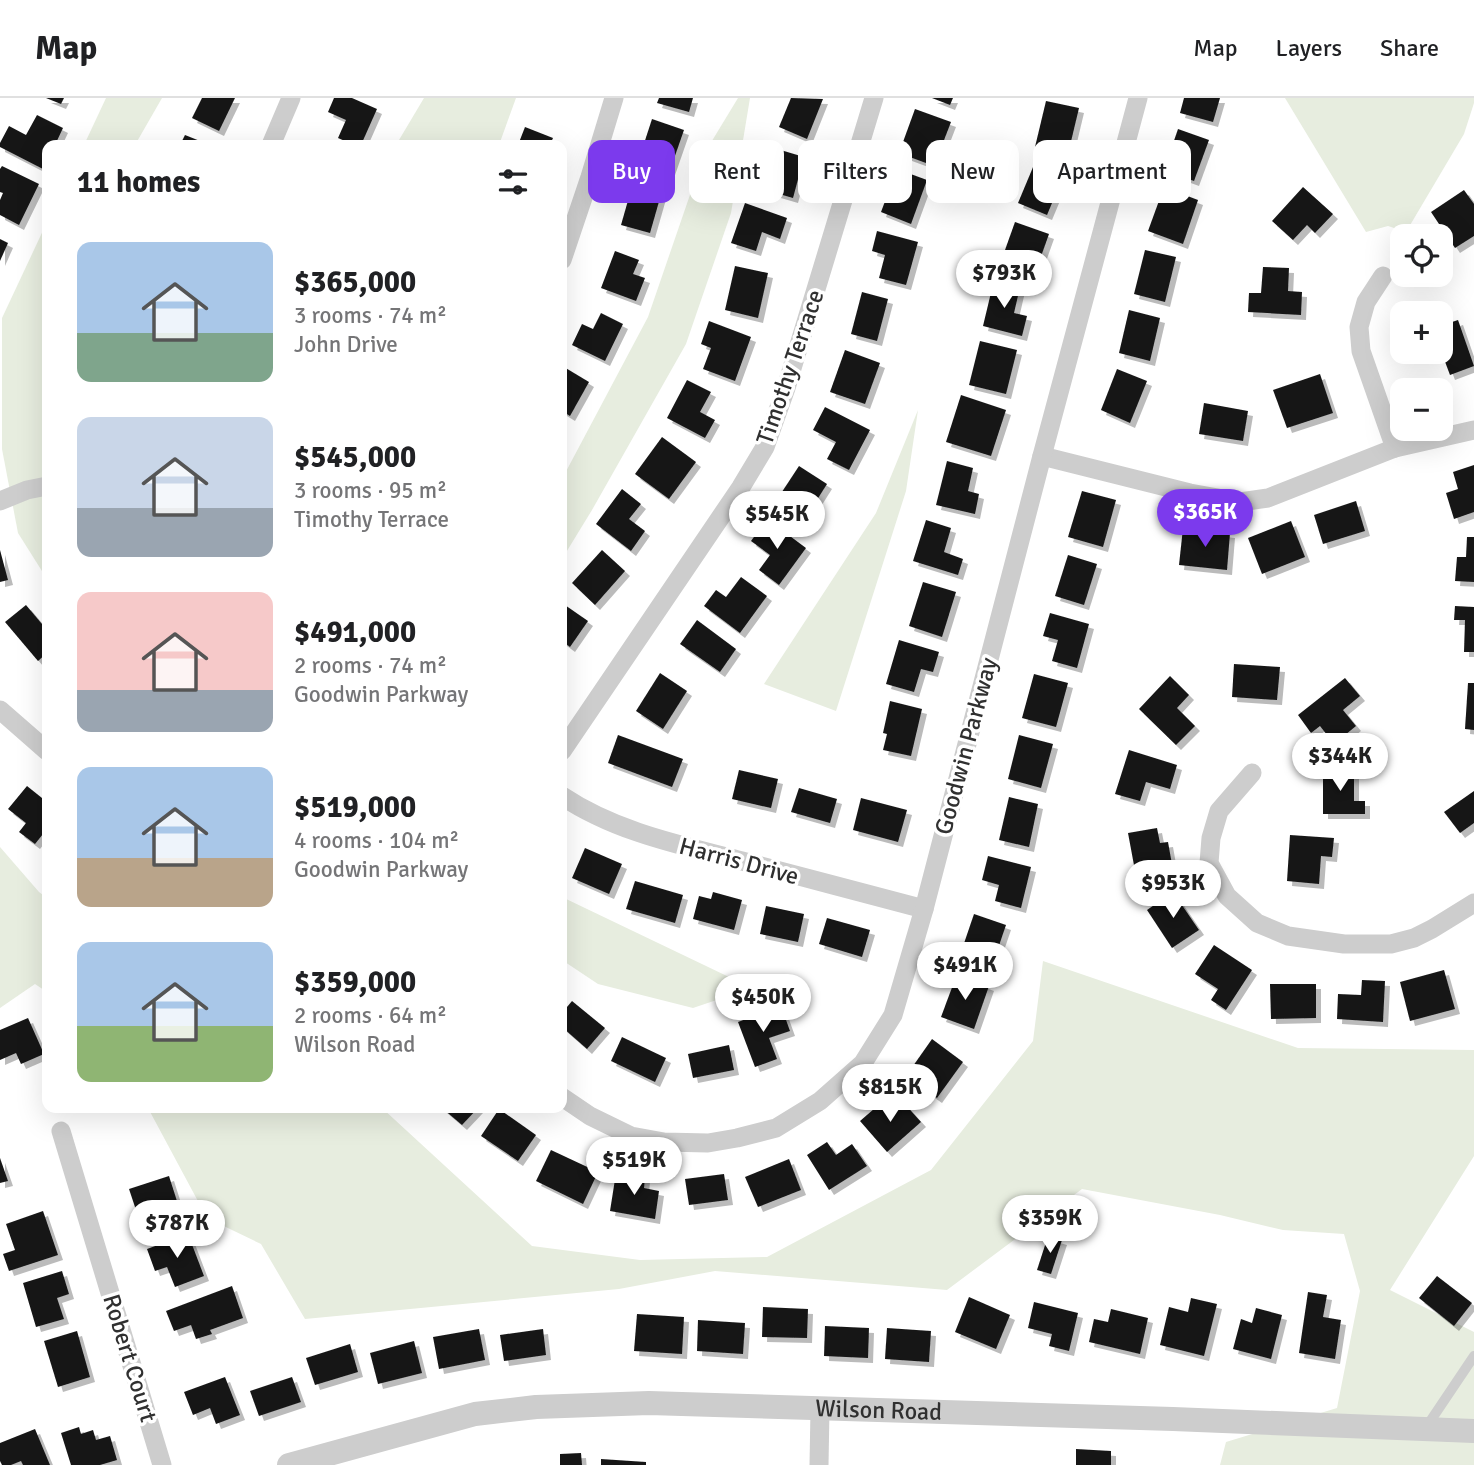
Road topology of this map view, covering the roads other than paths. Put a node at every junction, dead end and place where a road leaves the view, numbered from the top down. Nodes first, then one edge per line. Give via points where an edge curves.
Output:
1 (291, 98) edge
2 (614, 98) edge
3 (874, 98) edge
4 (1138, 98) edge
5 (273, 140) edge
6 (567, 245) edge
7 (1383, 276) dead end
8 (1474, 430) edge
9 (1395, 448) junction
10 (1042, 456) junction
11 (42, 486) edge
12 (0, 501) edge
13 (0, 710) edge
14 (567, 744) edge
15 (42, 747) edge
16 (1252, 773) dead end
17 (567, 799) edge
18 (1474, 903) edge
19 (923, 909) junction
20 (567, 1100) edge
21 (61, 1131) dead end
22 (1474, 1356) edge
23 (820, 1409) junction
24 (1424, 1429) junction
25 (1474, 1431) edge
26 (162, 1465) edge
27 (289, 1465) edge
28 (820, 1465) edge

1 - 5 street
2 - 6 street
3 - 14 street, Timothy Terrace via 765,447
4 - 10 street, Goodwin Parkway
7 - 9 street via 1366,302 1359,327 1361,351
8 - 9 street
9 - 10 street via 1268,498 1240,502
10 - 19 street, Goodwin Parkway
11 - 12 street
13 - 15 street
16 - 18 street via 1219,811 1209,863 1227,896 1257,923 1288,936 1344,944 1391,944 1413,939
17 - 19 street, Harris Drive via 611,823 667,842
19 - 20 street, Goodwin Parkway via 893,1015 863,1063 820,1101 776,1128 708,1143 663,1142 631,1136
21 - 26 street, Robert Court
22 - 24 lane
23 - 24 street, Wilson Road
23 - 27 street, Wilson Road via 649,1403 536,1407 475,1414
23 - 28 street
24 - 25 street, Wilson Road

